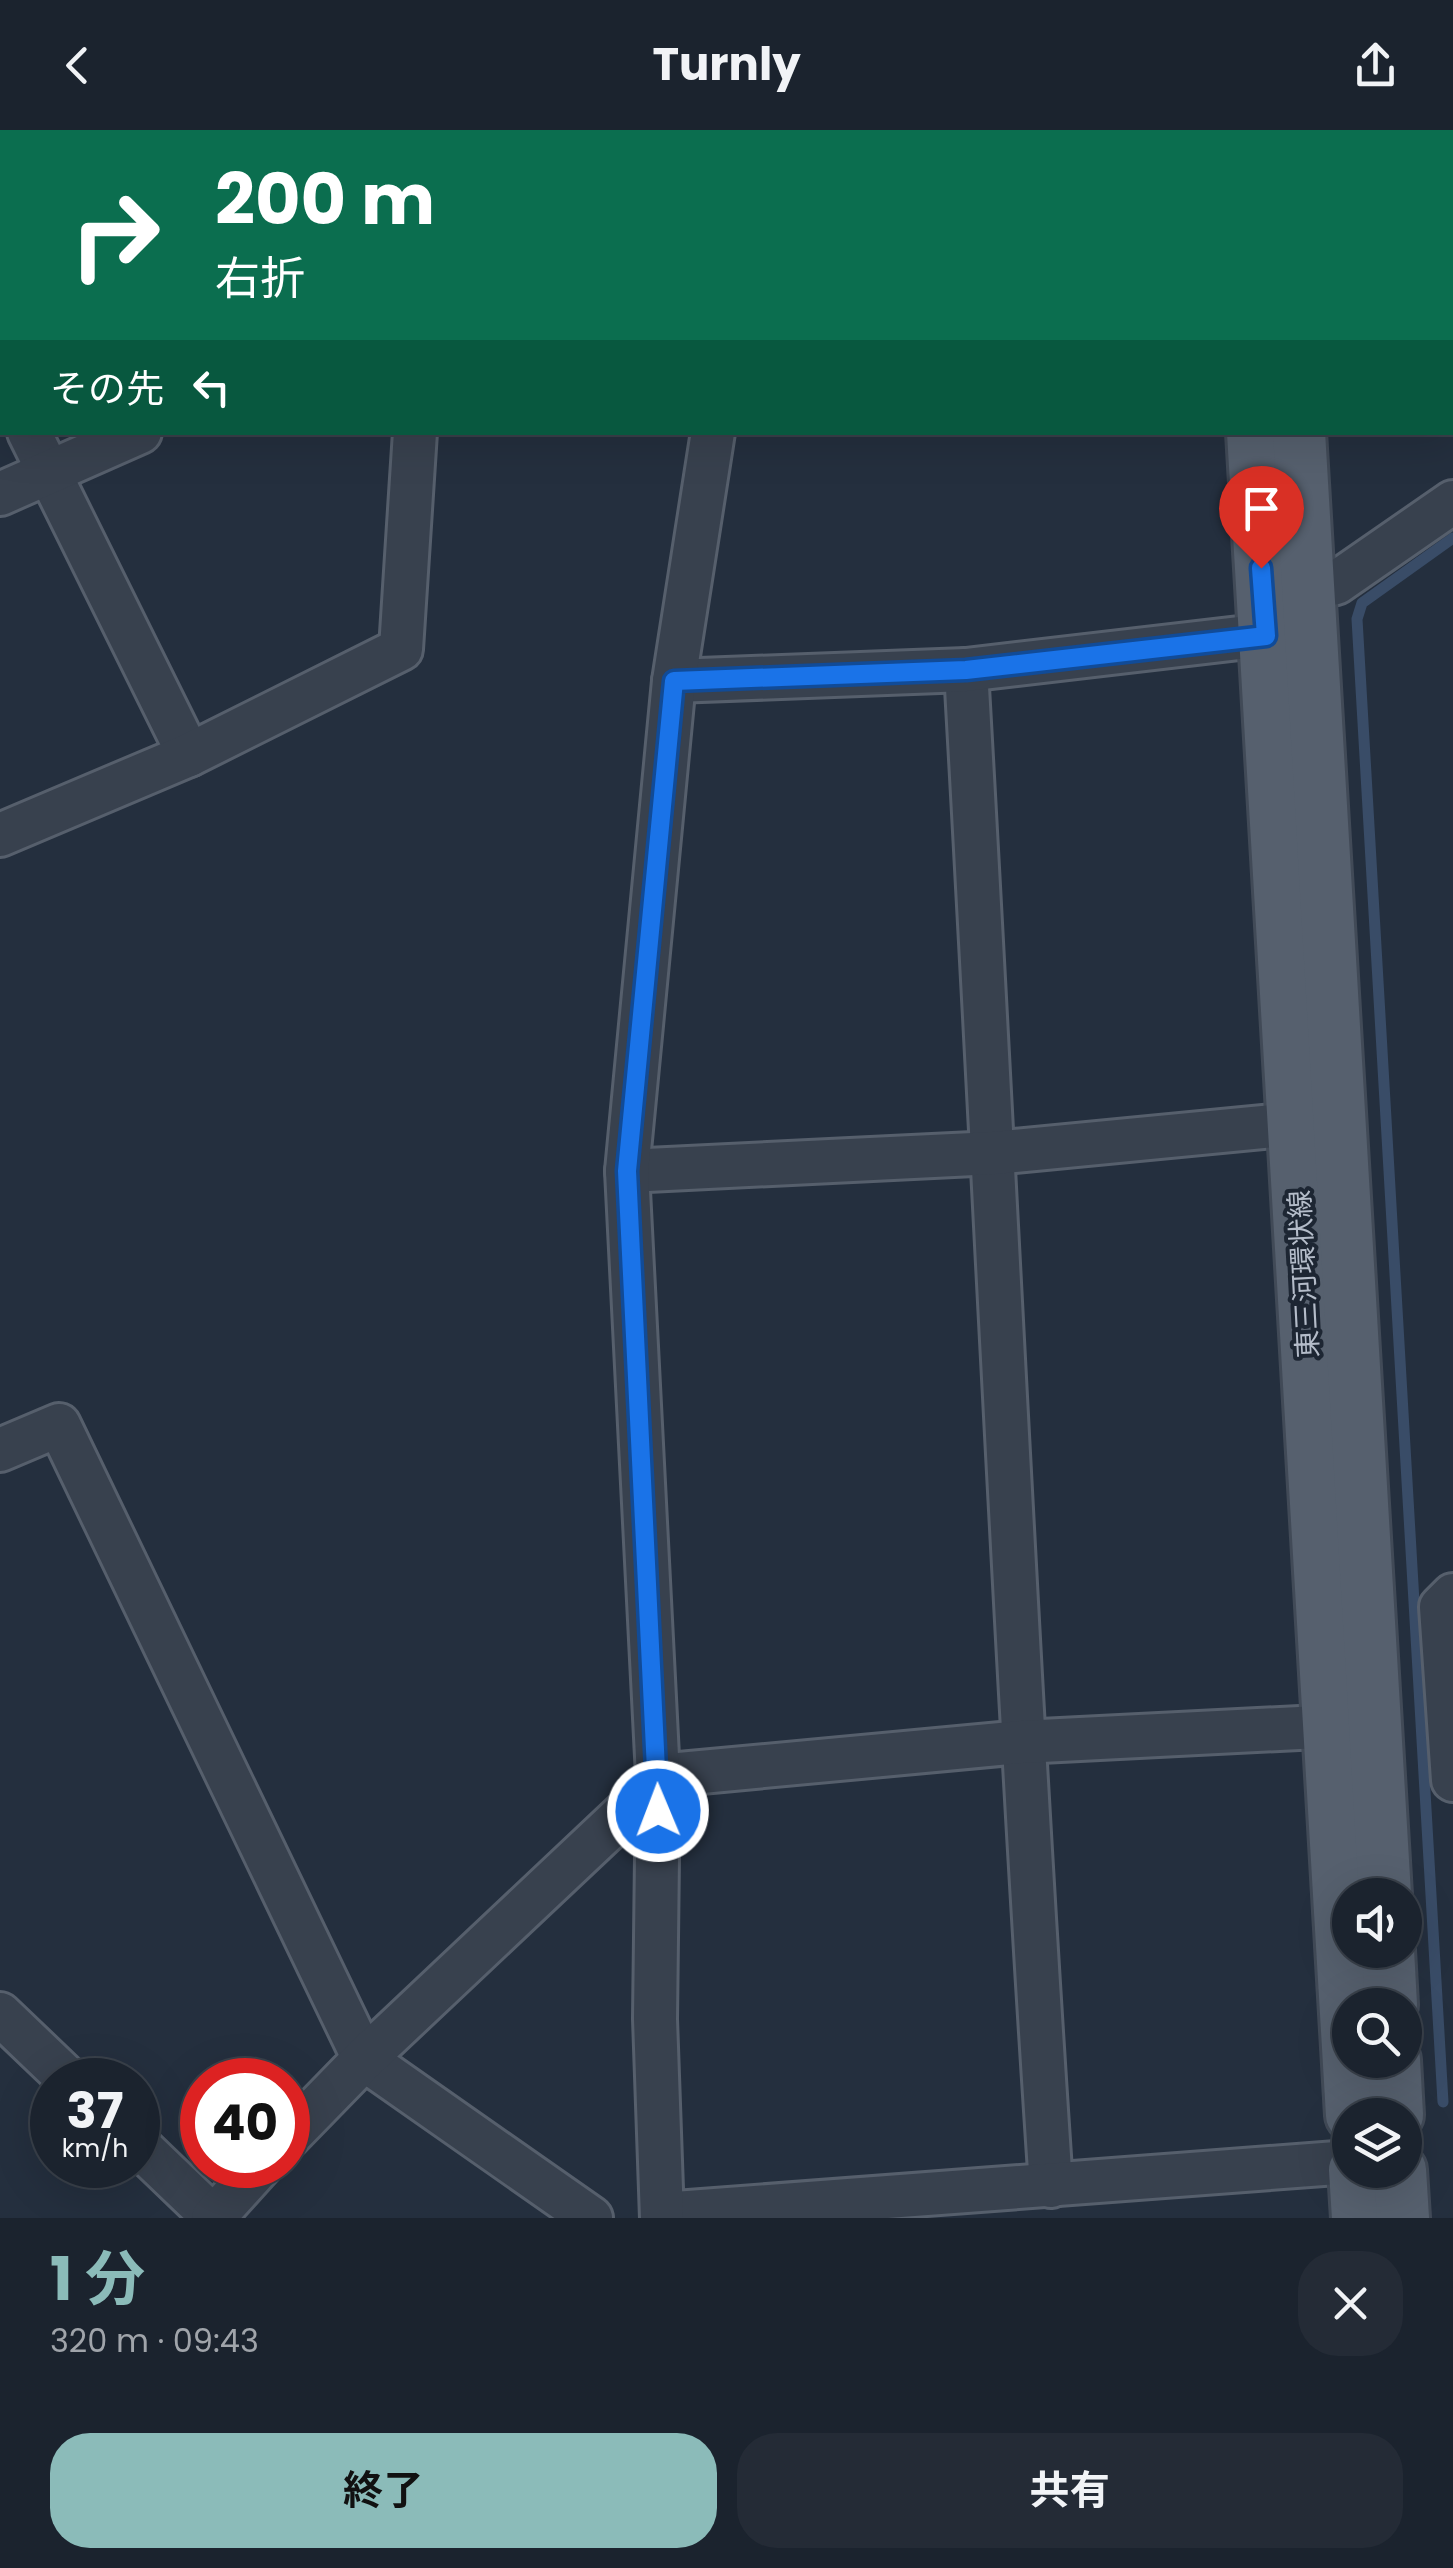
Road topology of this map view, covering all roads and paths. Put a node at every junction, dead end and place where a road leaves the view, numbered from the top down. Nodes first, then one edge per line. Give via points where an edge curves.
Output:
1 (30, 435) edge
2 (133, 435) edge
3 (415, 435) edge
4 (713, 435) edge
5 (1253, 435) edge
6 (1299, 435) edge
7 (49, 473) junction
8 (0, 494) edge
9 (1453, 502) edge
10 (1306, 588) junction
11 (1266, 636) junction
12 (966, 670) junction
13 (674, 681) junction
14 (189, 755) junction
15 (0, 835) edge
16 (1295, 1124) junction
17 (994, 1153) junction
18 (627, 1171) junction
19 (0, 1450) edge
20 (1453, 1595) edge
21 (1354, 1726) junction
22 (1021, 1742) junction
23 (658, 1776) junction
24 (1453, 1780) edge
25 (1383, 1878) edge
26 (0, 2014) edge
27 (46, 2058) edge
28 (364, 2059) junction
29 (1352, 2098) edge
30 (310, 2115) edge
31 (1332, 2163) edge
32 (160, 2166) edge
33 (1051, 2186) junction
34 (241, 2188) edge
35 (1356, 2188) edge
36 (1401, 2188) edge
37 (662, 2216) edge
38 (214, 2218) edge
39 (591, 2218) edge
40 (1358, 2218) edge
41 (1403, 2218) edge

1 - 7 street
2 - 7 street
3 - 14 street via 401,650
4 - 13 street
5 - 11 main road, 東三河環状線
6 - 10 main road, 東三河環状線
7 - 8 street
7 - 14 street
9 - 10 street via 1336,583
10 - 21 main road, 東三河環状線
11 - 12 street
11 - 16 main road, 東三河環状線
12 - 13 street
12 - 17 street
13 - 18 street
14 - 15 street
16 - 17 street
16 - 21 main road, 東三河環状線
17 - 18 street
17 - 22 street
18 - 23 street
19 - 28 street via 59,1425
20 - 24 street via 1441,1608
21 - 22 street
21 - 25 main road, 東三河環状線
21 - 29 main road, 東三河環状線
22 - 23 street
22 - 33 street
23 - 28 street
23 - 37 street
26 - 27 street
28 - 30 street
28 - 39 street
31 - 33 street
32 - 38 street
33 - 37 street
34 - 38 street
35 - 40 main road
36 - 41 main road

